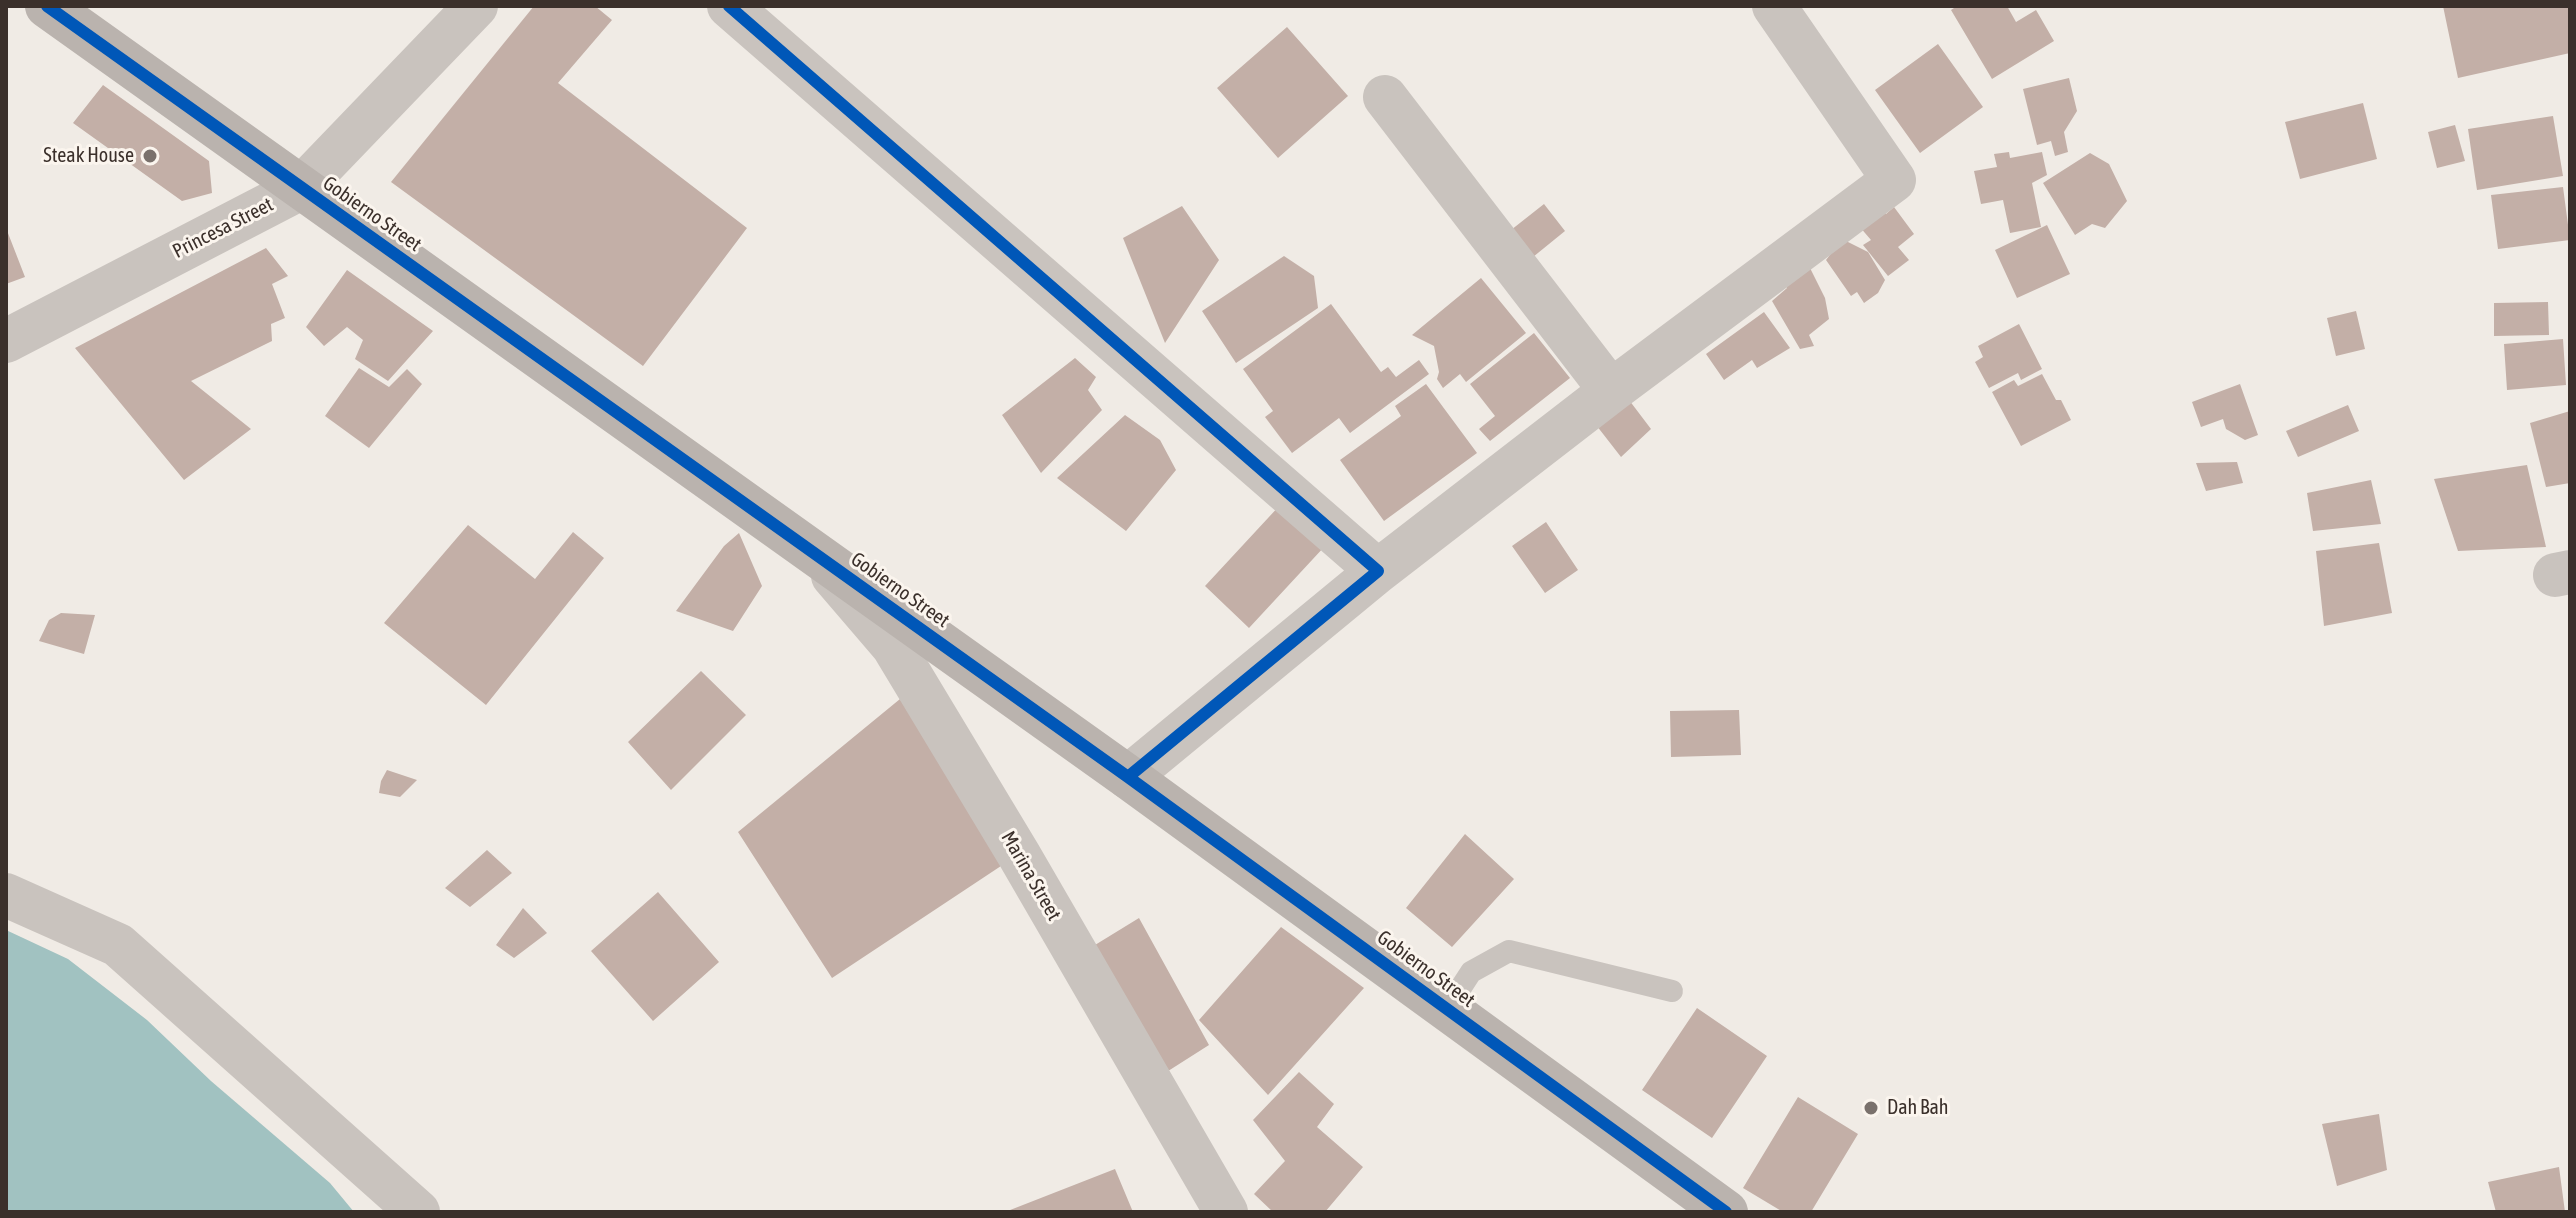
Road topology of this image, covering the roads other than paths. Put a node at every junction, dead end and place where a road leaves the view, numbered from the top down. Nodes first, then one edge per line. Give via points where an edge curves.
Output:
1 (47, 6) edge
2 (476, 6) edge
3 (729, 6) edge
4 (1774, 6) edge
5 (1385, 97) dead end
6 (301, 188) junction
7 (6, 341) edge
8 (1611, 391) junction
9 (815, 555) junction
10 (1378, 571) junction
11 (1128, 777) junction
12 (6, 895) edge
13 (1672, 991) dead end
14 (1447, 1009) junction
15 (418, 1212) edge
16 (1226, 1212) edge
17 (1726, 1212) edge

1 - 6 street, Gobierno Street
2 - 6 street, Princesa Street
3 - 10 street
4 - 8 street via 1894,180
5 - 8 street
6 - 7 street, Princesa Street
6 - 9 street, Gobierno Street
8 - 10 street
9 - 11 street, Gobierno Street
9 - 16 street, Marina Street via 893,646
10 - 11 street
11 - 14 street, Gobierno Street
12 - 15 street via 118,945
13 - 14 lane via 1509,951 1471,972
14 - 17 street, Gobierno Street

